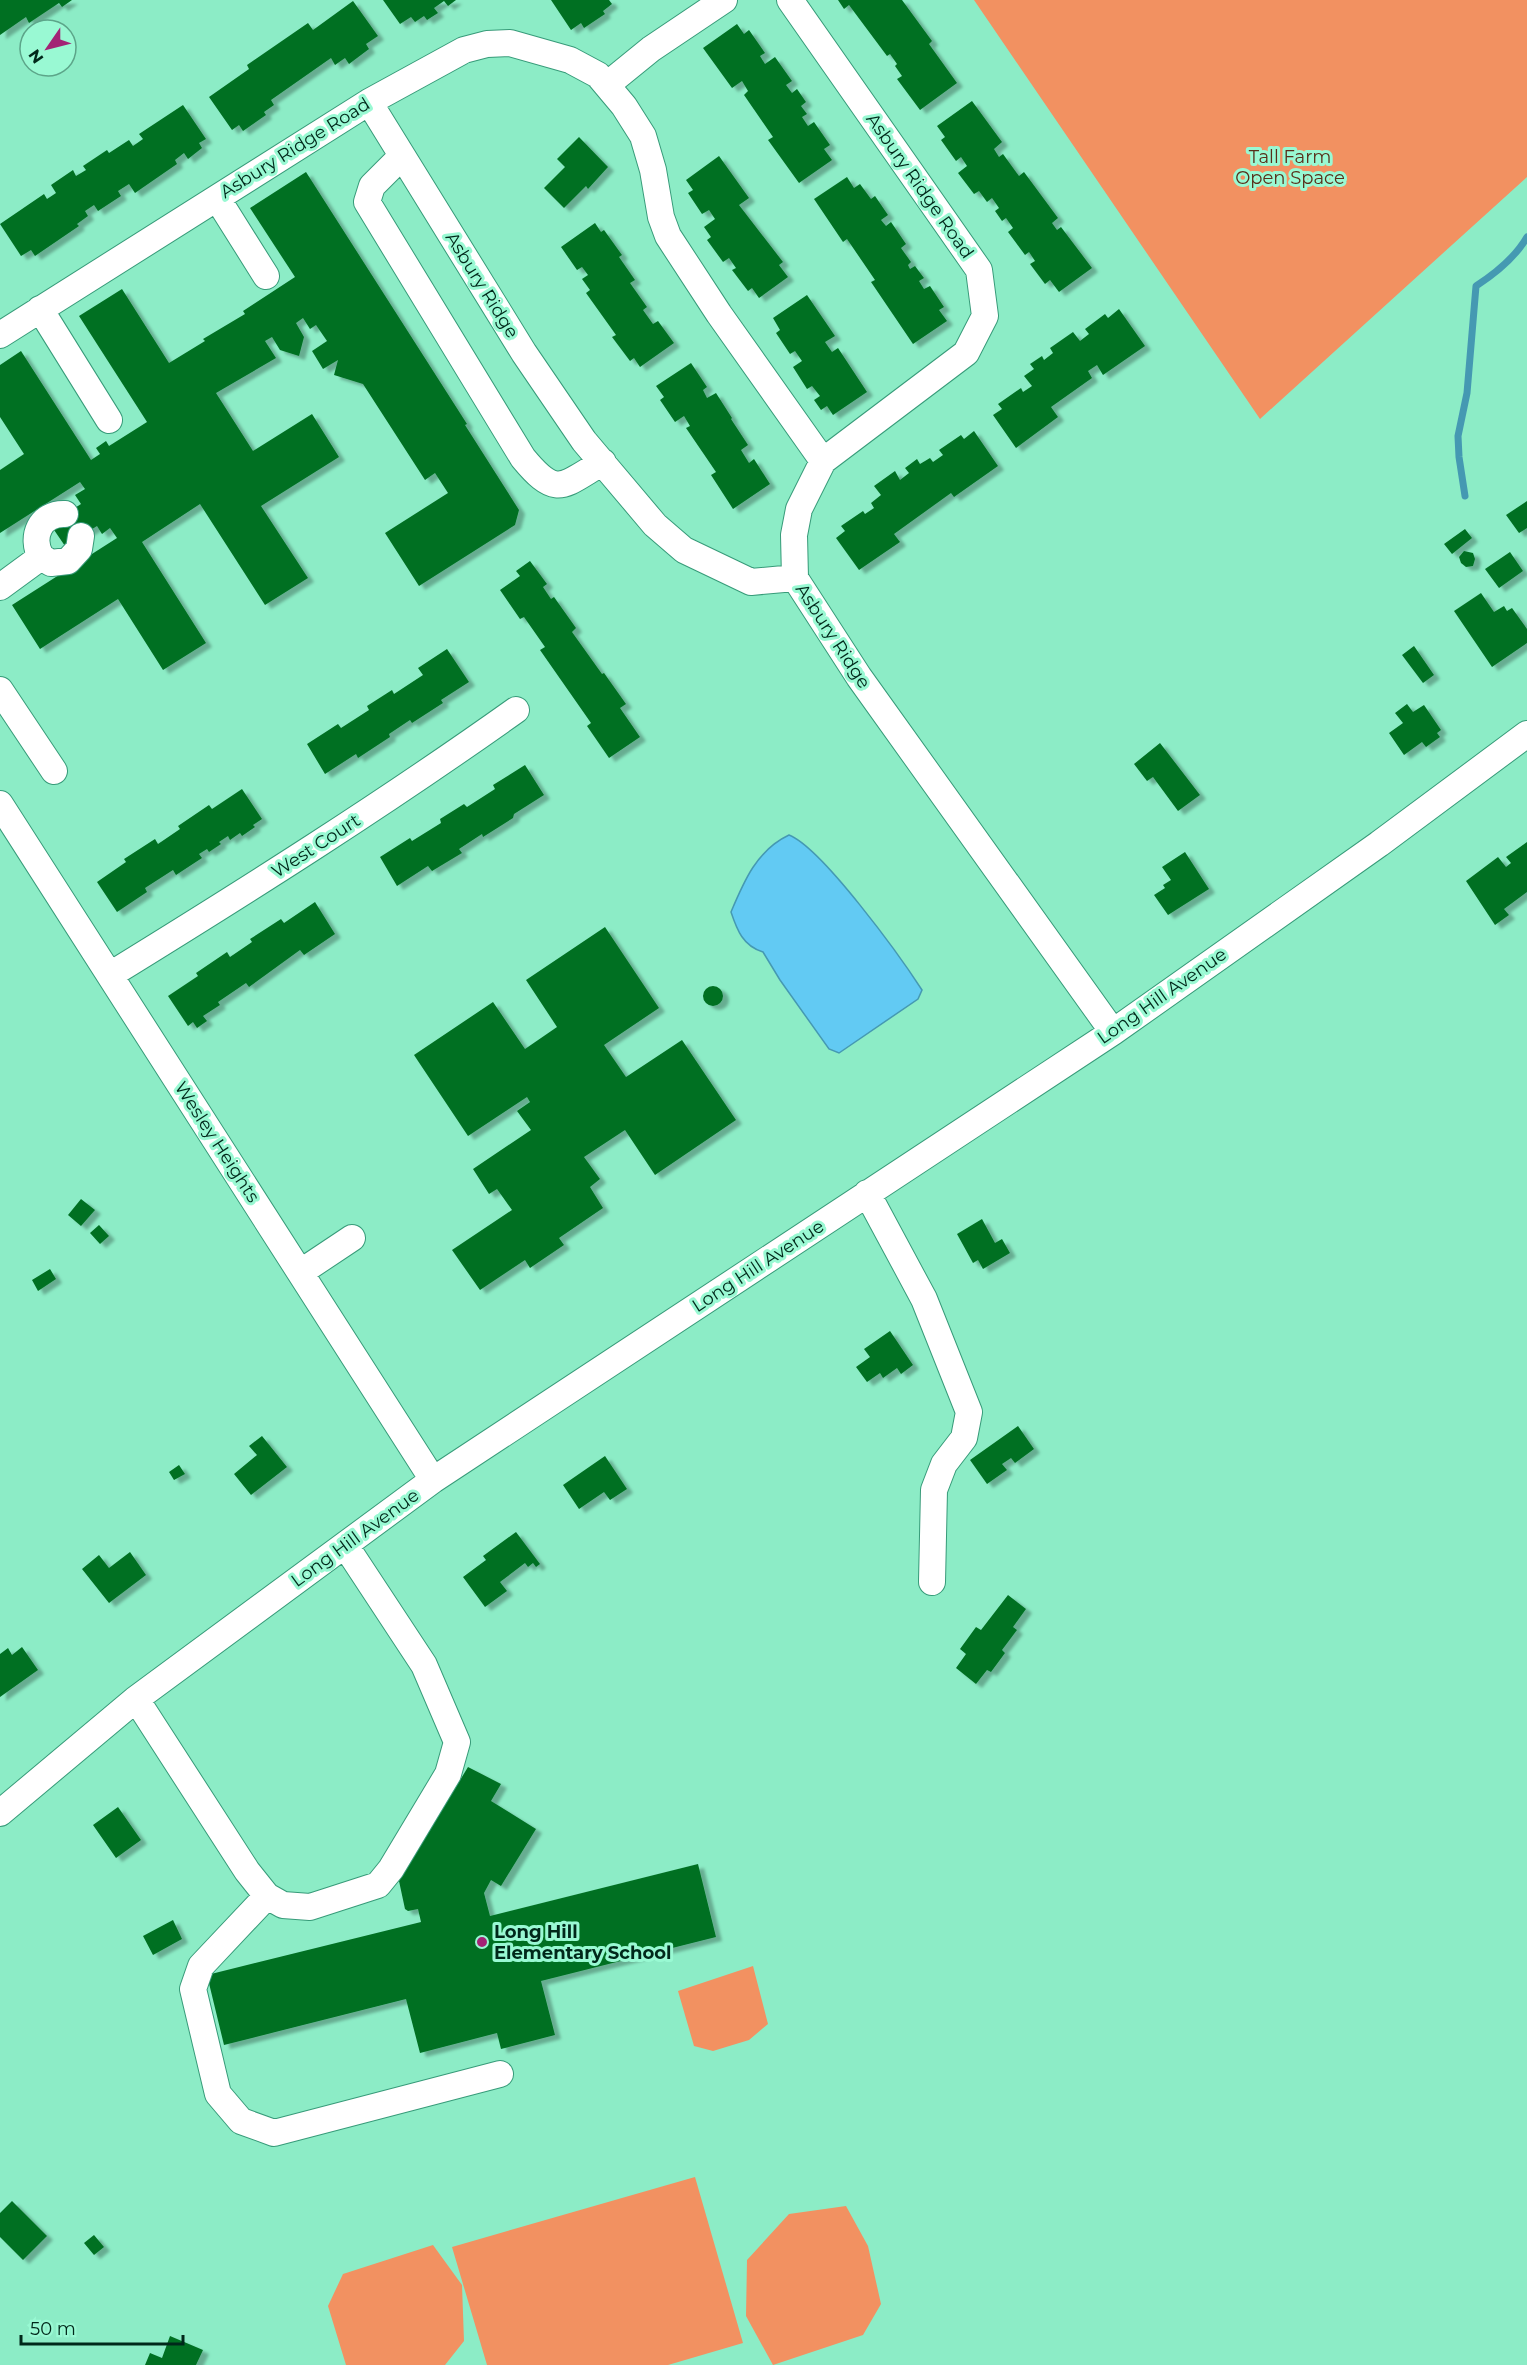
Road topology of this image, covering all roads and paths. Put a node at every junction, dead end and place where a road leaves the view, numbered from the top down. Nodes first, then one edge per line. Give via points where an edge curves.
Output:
1 (724, 0) edge
2 (790, 0) edge
3 (608, 84) junction
4 (369, 102) junction
5 (402, 156) junction
6 (217, 198) junction
7 (266, 276) dead end
8 (40, 309) junction
9 (0, 335) edge
10 (109, 420) dead end
11 (823, 461) junction
12 (603, 462) junction
13 (65, 514) dead end
14 (81, 536) dead end
15 (41, 557) junction
16 (795, 578) junction
17 (0, 586) edge
18 (0, 690) edge
19 (516, 711) dead end
20 (1527, 734) edge
21 (54, 771) dead end
22 (0, 804) edge
23 (110, 975) junction
24 (1113, 1032) junction
25 (867, 1193) junction
26 (352, 1238) dead end
27 (301, 1272) junction
28 (433, 1480) junction
29 (345, 1545) junction
30 (932, 1582) dead end
31 (136, 1699) junction
32 (1, 1809) edge
33 (267, 1896) junction
34 (500, 2074) dead end

1 - 3 street via 651,49
2 - 11 street, Asbury Ridge Road via 979,270 985,316 966,353
3 - 4 street, Asbury Ridge Road via 570,60 548,52 510,43 487,44 444,59
3 - 11 street, Asbury Ridge Road via 643,136 668,236
4 - 5 street, Asbury Ridge
4 - 6 street, Asbury Ridge Road
5 - 12 street, Asbury Ridge via 524,353 584,441
5 - 12 street via 372,186 367,202 523,458 540,478 558,485
6 - 7 street
6 - 8 street, Asbury Ridge Road
8 - 9 street, Asbury Ridge Road
8 - 10 street
11 - 16 street, Asbury Ridge Road via 799,509 794,535
12 - 16 street, Asbury Ridge via 655,525 684,550 751,582
13 - 15 street via 50,517 40,526 36,539
14 - 15 street via 79,549 68,561 51,563
15 - 17 street
16 - 24 street, Asbury Ridge via 859,677
18 - 21 street
19 - 23 street, West Court via 298,859
20 - 24 street, Long Hill Avenue
22 - 23 street, Wesley Heights
23 - 27 street, Wesley Heights
24 - 25 street, Long Hill Avenue
25 - 28 street, Long Hill Avenue
25 - 30 street via 924,1299 969,1412 964,1438 944,1464 934,1490
26 - 27 street
27 - 28 street, Wesley Heights
28 - 29 street, Long Hill Avenue
29 - 31 street, Long Hill Avenue
29 - 33 street via 424,1665 457,1743 448,1774 378,1885 310,1907 283,1905
31 - 32 street, Long Hill Avenue
31 - 33 street
33 - 34 street via 201,1966 193,1989 218,2094 241,2121 274,2133

